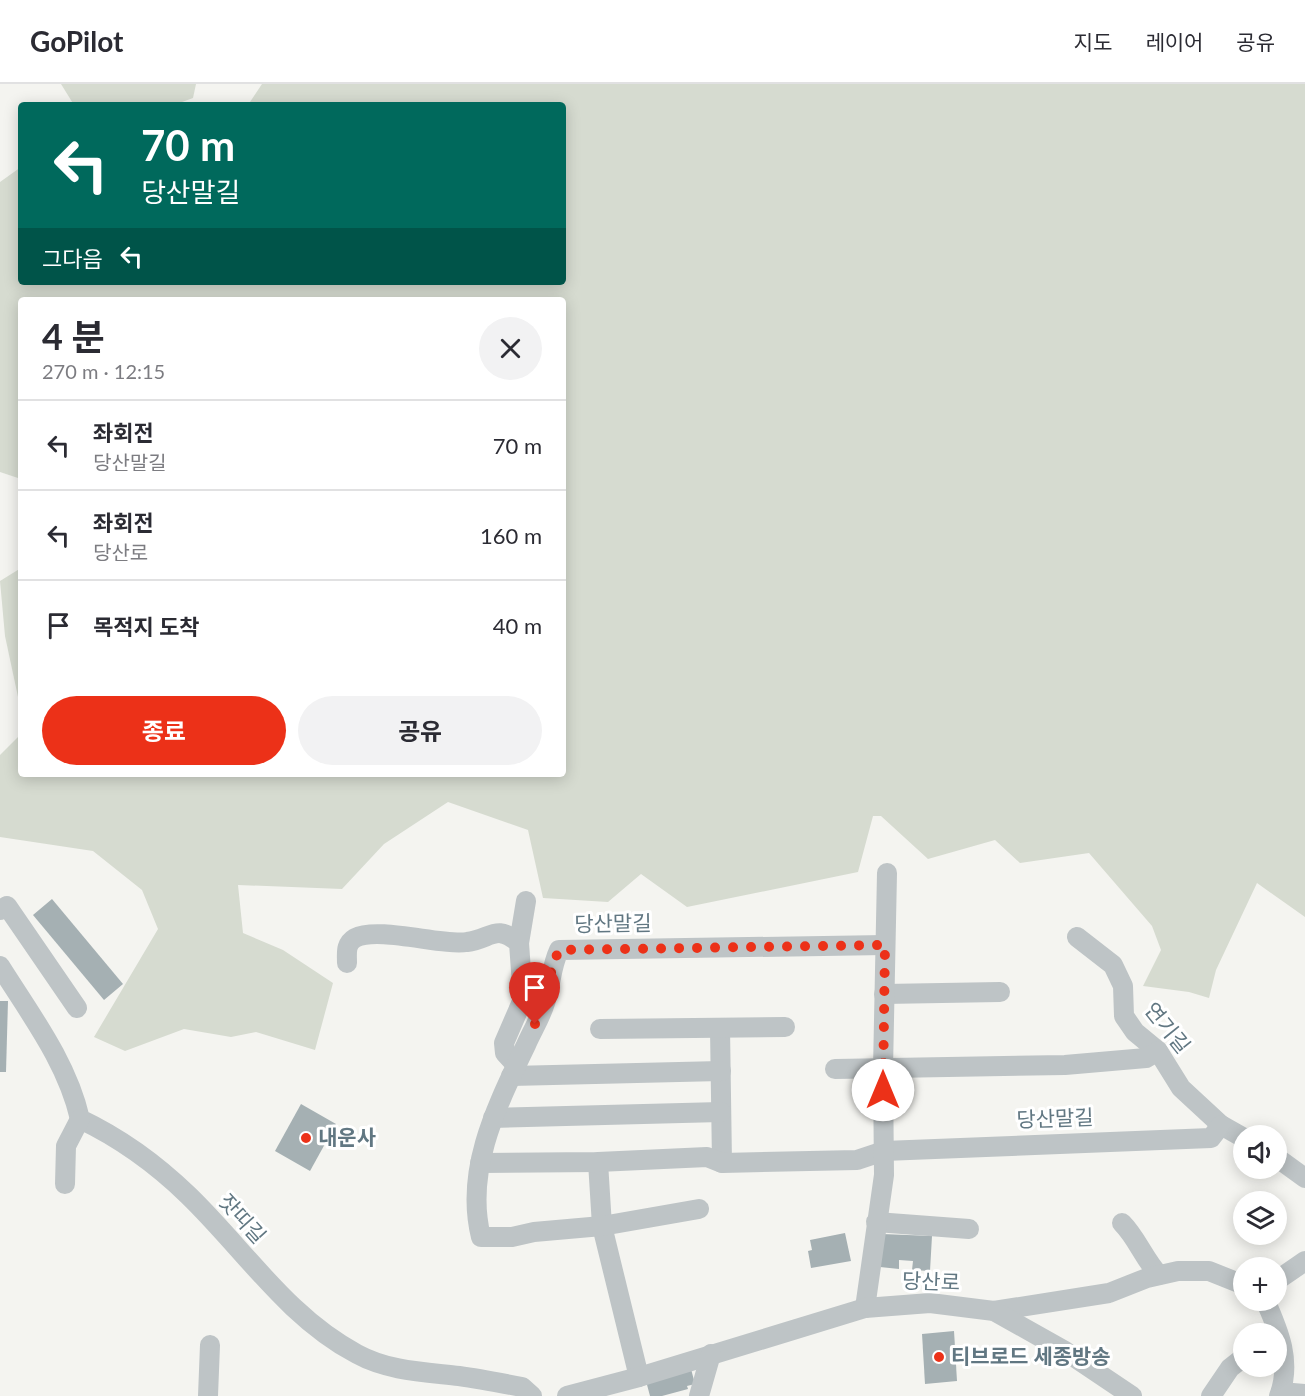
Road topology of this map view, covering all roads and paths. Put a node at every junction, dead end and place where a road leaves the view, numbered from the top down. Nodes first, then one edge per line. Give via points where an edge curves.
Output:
1 (887, 873) dead end
2 (526, 901) dead end
3 (0, 910) edge
4 (1077, 937) dead end
5 (519, 943) junction
6 (885, 945) junction
7 (347, 963) dead end
8 (0, 966) edge
9 (1000, 992) dead end
10 (884, 993) junction
11 (76, 1008) dead end
12 (785, 1027) dead end
13 (720, 1028) junction
14 (600, 1029) dead end
15 (1158, 1051) junction
16 (835, 1069) dead end
17 (883, 1069) junction
18 (514, 1071) junction
19 (721, 1071) junction
20 (721, 1112) junction
21 (493, 1118) junction
22 (80, 1119) junction
23 (1221, 1125) junction
24 (1233, 1132) edge
25 (884, 1151) junction
26 (598, 1162) junction
27 (480, 1163) junction
28 (722, 1163) junction
29 (1287, 1165) edge
30 (1305, 1178) edge
31 (65, 1184) dead end
32 (699, 1209) dead end
33 (876, 1222) junction
34 (1122, 1223) dead end
35 (603, 1226) junction
36 (969, 1229) dead end
37 (1305, 1261) edge
38 (1287, 1273) edge
39 (1159, 1275) junction
40 (1233, 1281) edge
41 (865, 1308) junction
42 (994, 1311) junction
43 (1270, 1311) edge
44 (210, 1345) dead end
45 (711, 1354) junction
46 (1233, 1366) edge
47 (639, 1377) junction
48 (1280, 1394) edge
49 (1305, 1394) edge
50 (208, 1396) edge
51 (532, 1396) edge
52 (567, 1396) edge
53 (699, 1396) edge
54 (1132, 1396) edge
55 (1211, 1396) edge

1 - 6 street
2 - 5 street
3 - 11 street via 7,906
4 - 15 street, 연기길 via 1113,965 1123,986 1124,1016
5 - 7 street via 501,933 467,943 358,937 346,951
5 - 18 street via 523,999 504,1043
6 - 10 street
6 - 18 street, 당산말길 via 559,950 545,1003
8 - 22 street via 60,1062
9 - 10 street
10 - 17 street
12 - 13 street
13 - 14 street
13 - 19 street
15 - 17 street via 1146,1058 1065,1065
15 - 23 street, 연기길 via 1181,1088
16 - 17 street
17 - 25 street
18 - 19 street
18 - 21 street
19 - 20 street
20 - 21 street
20 - 28 street
21 - 27 street
22 - 31 street via 66,1146
22 - 51 street, 잣띠길 via 149,1161 189,1196 286,1301 341,1345 395,1368 522,1386
23 - 24 street, 연기길
23 - 25 street, 당산말길 via 1211,1138
25 - 28 street, 당산말길 via 857,1160
25 - 33 street
26 - 27 street
26 - 28 street via 707,1157
26 - 35 street
27 - 35 street via 481,1237
29 - 30 street
32 - 35 street
33 - 36 street
33 - 41 street
34 - 39 street
35 - 47 street
37 - 38 street
39 - 40 street via 1209,1271
39 - 42 street via 1109,1293
41 - 42 street, 당산로 via 930,1303
41 - 45 street, 당산로
42 - 54 street, 당산로 via 1065,1351
43 - 48 street via 1285,1360
44 - 50 street
45 - 47 street, 당산로
45 - 53 street
46 - 55 street
47 - 52 street, 당산로
48 - 49 street

